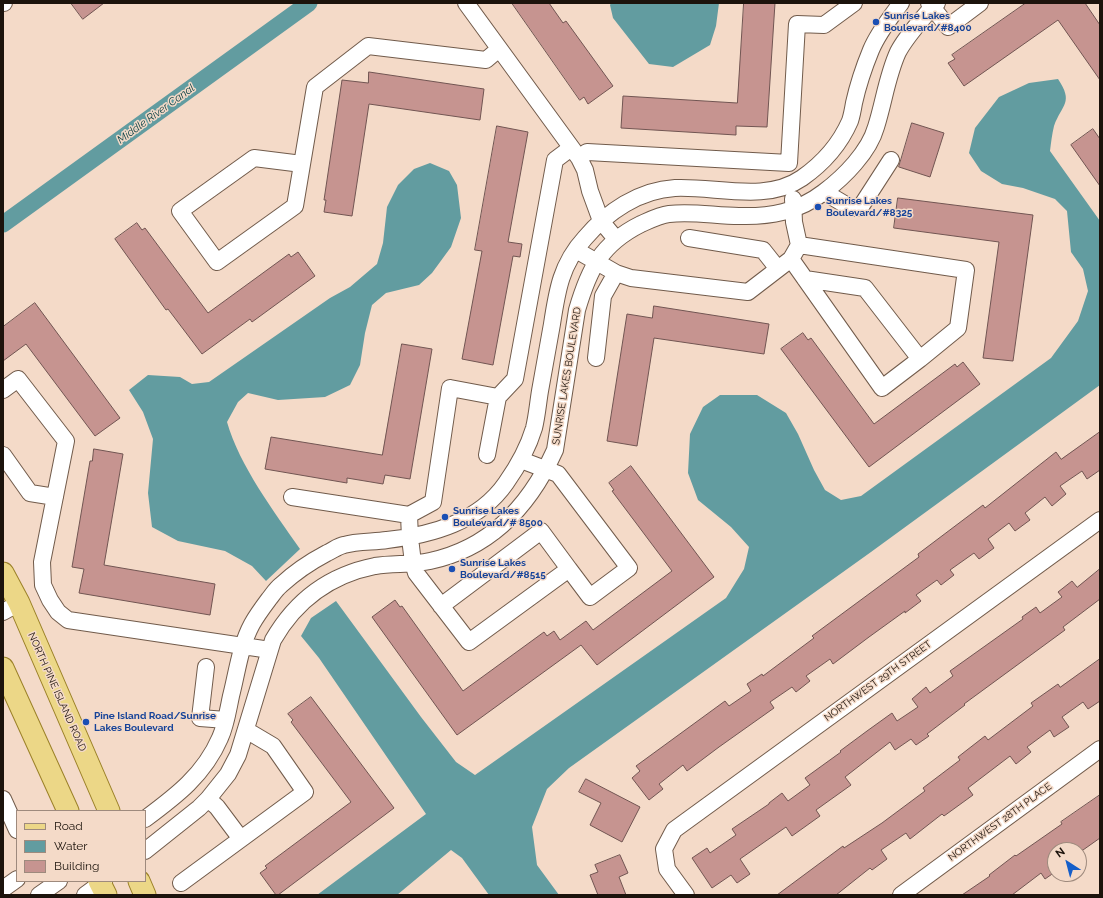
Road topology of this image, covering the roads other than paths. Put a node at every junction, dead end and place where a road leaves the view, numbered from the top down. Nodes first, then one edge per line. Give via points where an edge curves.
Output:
1 (466, 3) edge
2 (854, 3) edge
3 (901, 3) edge
4 (980, 3) edge
5 (933, 4) edge
6 (499, 49) junction
7 (575, 153) junction
8 (890, 160) dead end
9 (789, 163) junction
10 (302, 164) junction
11 (791, 185) junction
12 (824, 192) junction
13 (794, 208) junction
14 (601, 221) junction
15 (689, 238) dead end
16 (616, 239) junction
17 (799, 245) junction
18 (576, 250) junction
19 (791, 259) junction
20 (597, 262) junction
21 (778, 269) junction
22 (616, 273) junction
23 (805, 280) junction
24 (596, 358) dead end
25 (920, 359) junction
26 (3, 390) edge
27 (498, 397) junction
28 (3, 455) edge
29 (487, 455) dead end
30 (521, 460) junction
31 (546, 469) junction
32 (55, 497) junction
33 (292, 497) dead end
34 (409, 515) junction
35 (1100, 520) edge
36 (410, 538) junction
37 (413, 563) junction
38 (570, 569) junction
39 (3, 573) edge
40 (441, 606) junction
41 (11, 608) edge
42 (244, 646) junction
43 (270, 650) junction
44 (3, 668) edge
45 (206, 668) dead end
46 (226, 720) junction
47 (246, 730) junction
48 (1100, 749) edge
49 (3, 799) edge
50 (208, 799) junction
51 (68, 810) edge
52 (109, 810) edge
53 (146, 818) edge
54 (16, 828) edge
55 (241, 839) junction
56 (146, 850) edge
57 (16, 880) edge
58 (57, 882) edge
59 (139, 882) edge
60 (181, 883) dead end
61 (3, 889) edge
62 (39, 895) edge
63 (144, 895) edge
64 (686, 895) edge
65 (901, 895) edge

1 - 6 street
2 - 9 street via 824,25 797,24
3 - 11 street via 872,46 845,132 832,152
4 - 5 street via 948,27
5 - 12 street, SUNRISE LAKES BOULEVARD via 898,52 876,129 865,149 847,172
6 - 7 street
6 - 10 street via 486,60 368,46 315,87
7 - 9 street
7 - 14 street via 585,170
7 - 27 street via 555,160 515,379
8 - 12 street via 860,208 851,208
9 - 11 street
10 - 10 street via 295,206 217,262 180,211 254,158
11 - 13 street
11 - 14 street via 748,192 672,188 633,200
12 - 13 street, SUNRISE LAKES BOULEVARD via 808,203
13 - 16 street, SUNRISE LAKES BOULEVARD via 775,214 738,216 669,214 650,219
13 - 17 street
14 - 16 street
14 - 18 street
15 - 21 street via 764,250
16 - 20 street, SUNRISE LAKES BOULEVARD
17 - 19 street
17 - 25 street via 966,270 958,328
18 - 20 street
18 - 30 street via 568,261 558,285 535,425
19 - 21 street
19 - 23 street
20 - 22 street
20 - 31 street, SUNRISE LAKES BOULEVARD via 590,272 577,310 555,450
21 - 22 street via 748,292 631,278
22 - 24 street via 603,296
23 - 25 street via 865,288
23 - 25 street via 882,388
26 - 32 street via 18,379 66,441
27 - 29 street
27 - 34 street via 450,388 432,502
28 - 32 street via 30,493
30 - 31 street
30 - 36 street via 505,486 471,517 437,531
31 - 37 street, SUNRISE LAKES BOULEVARD via 529,496 502,526 459,551 431,561
31 - 38 street via 558,474 629,568 590,597
32 - 42 street via 42,562 43,585 58,612 68,620
33 - 34 street
34 - 36 street
35 - 64 street, NORTHWEST 29TH STREET via 674,830 664,849 667,869
36 - 37 street
36 - 42 street via 343,545 304,566 278,587 250,628
37 - 40 street via 416,573
37 - 43 street, SUNRISE LAKES BOULEVARD via 376,566 347,574 320,588 296,607 283,623
38 - 40 street via 469,642
38 - 40 street via 541,531
39 - 41 main road, NORTH PINE ISLAND ROAD
41 - 52 main road, NORTH PINE ISLAND ROAD
42 - 43 street
42 - 46 street
43 - 47 street, SUNRISE LAKES BOULEVARD
44 - 51 main road
45 - 46 street via 200,718
46 - 53 street via 220,738 194,779
47 - 50 street, SUNRISE LAKES BOULEVARD via 238,755 228,774
47 - 55 street via 273,746 305,792
48 - 65 street, NORTHWEST 28TH PLACE
49 - 54 street
50 - 55 street
50 - 56 street, SUNRISE LAKES BOULEVARD
55 - 60 street
57 - 61 street
58 - 62 street
59 - 63 main road

